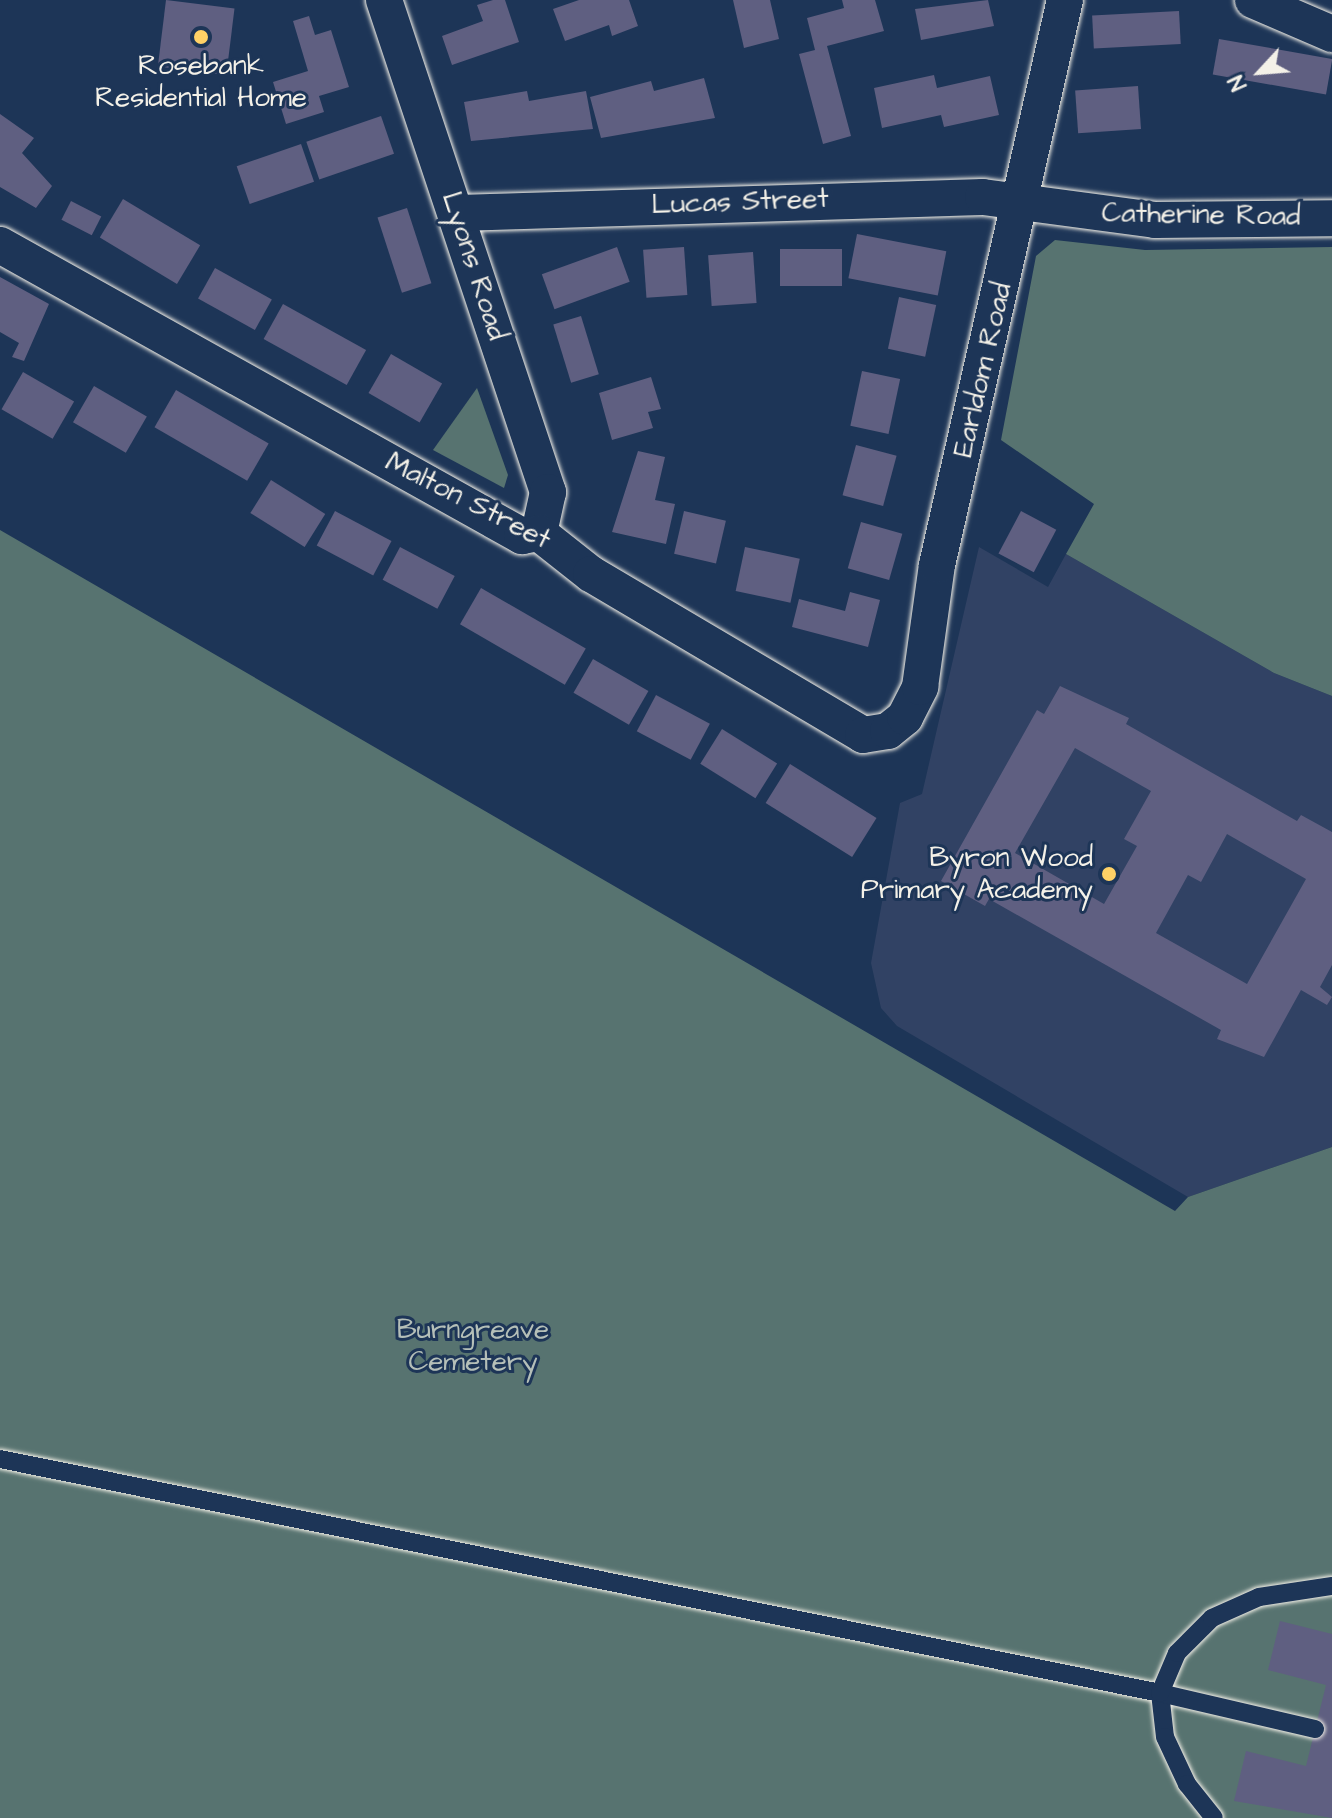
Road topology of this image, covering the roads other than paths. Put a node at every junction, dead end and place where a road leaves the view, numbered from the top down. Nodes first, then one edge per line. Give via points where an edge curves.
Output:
1 (384, 0) edge
2 (1065, 0) edge
3 (1253, 0) edge
4 (1332, 34) edge
5 (1023, 199) junction
6 (458, 213) junction
7 (1332, 218) edge
8 (0, 245) edge
9 (539, 533) junction
10 (888, 731) joint
11 (0, 1459) edge
12 (1332, 1586) edge
13 (1160, 1693) junction
14 (1315, 1729) dead end
15 (1214, 1818) edge

1 - 6 street, Lyons Road
2 - 5 street, Earldom Road
3 - 4 street
5 - 6 street, Lucas Street
5 - 7 street, Catherine Road via 1155,220
5 - 10 street, Earldom Road via 937,565 920,687 905,717
6 - 9 street, Lyons Road via 548,492
8 - 9 street, Malton Street via 522,536
9 - 10 street, Malton Street via 591,574 863,735
11 - 13 lane
12 - 13 lane via 1259,1597 1212,1618 1177,1653
13 - 14 lane
13 - 15 lane via 1165,1737 1187,1784

